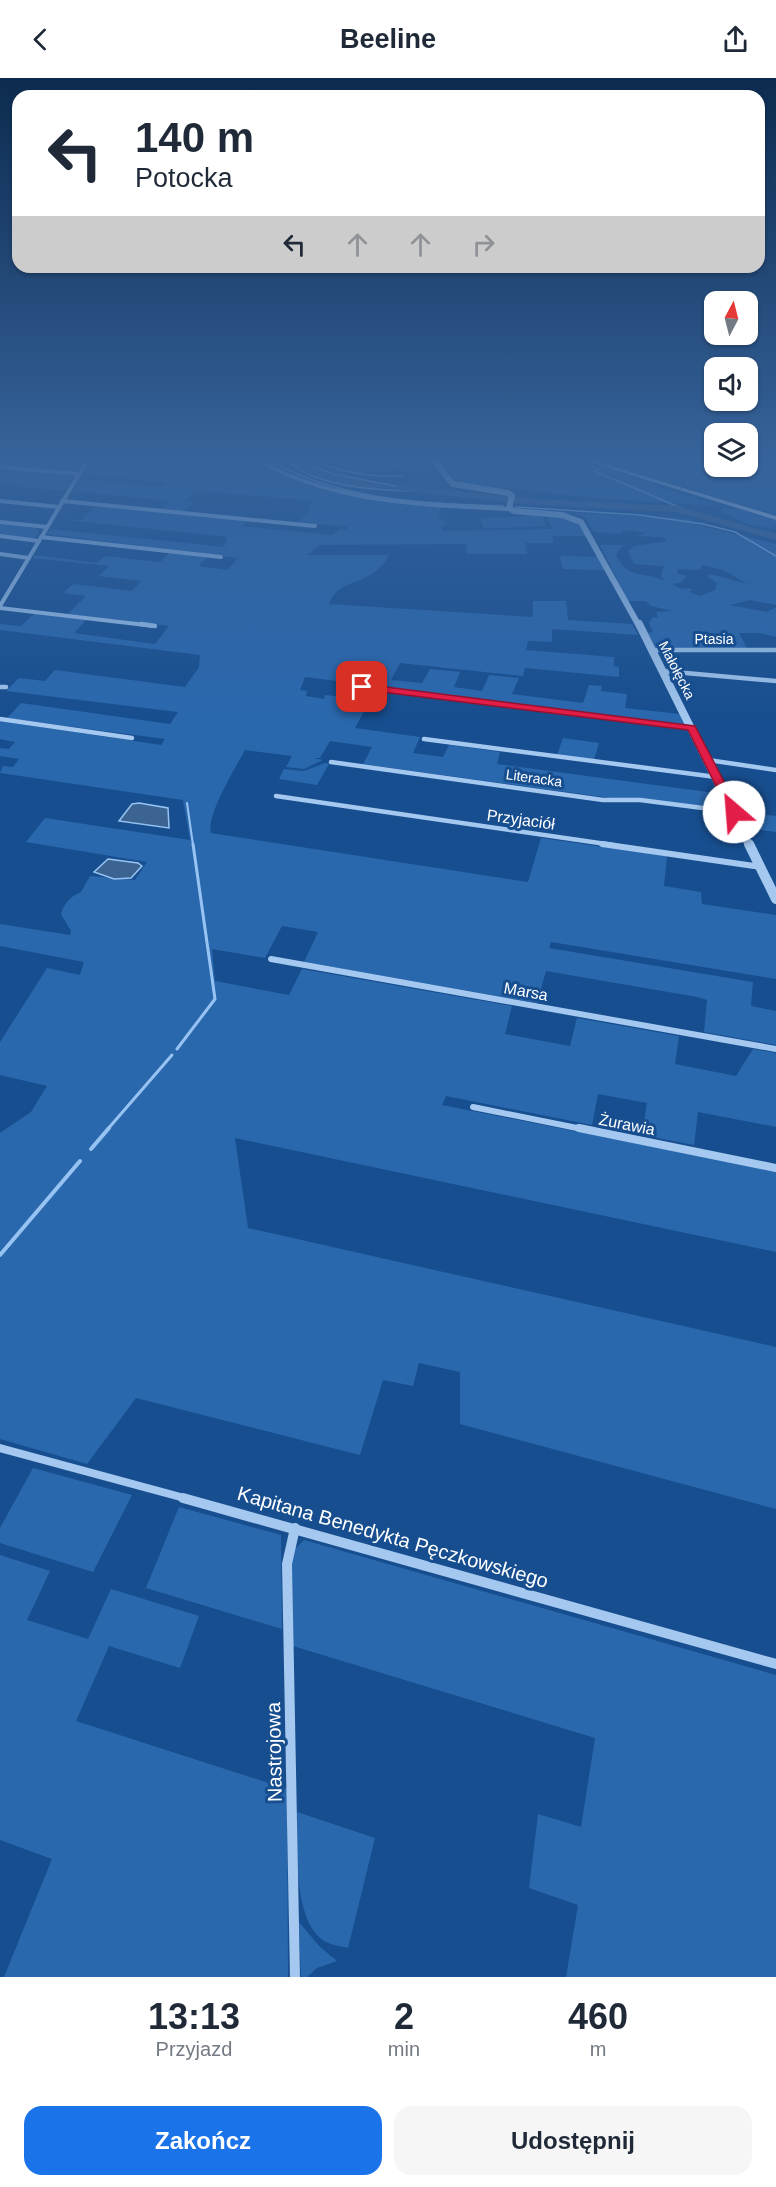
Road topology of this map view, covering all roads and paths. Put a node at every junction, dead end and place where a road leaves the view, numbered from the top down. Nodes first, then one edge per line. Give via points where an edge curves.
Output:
1 (37, 545) edge
2 (97, 545) edge
3 (594, 545) edge
4 (0, 554) edge
5 (221, 557) dead end
6 (29, 558) junction
7 (2, 600) edge
8 (0, 607) edge
9 (155, 626) dead end
10 (653, 650) junction
11 (776, 650) edge
12 (663, 671) junction
13 (776, 681) edge
14 (0, 687) edge
15 (6, 687) dead end
16 (362, 687) dead end
17 (0, 719) edge
18 (692, 728) junction
19 (132, 738) dead end
20 (424, 740) dead end
21 (708, 760) junction
22 (331, 762) dead end
23 (776, 770) edge
24 (716, 777) junction
25 (276, 796) dead end
26 (734, 812) junction
27 (761, 867) junction
28 (776, 899) edge
29 (271, 959) dead end
30 (776, 1049) edge
31 (473, 1107) dead end
32 (776, 1168) edge
33 (0, 1448) edge
34 (295, 1528) junction
35 (776, 1664) edge
36 (295, 1977) edge

1 - 6 street
2 - 5 street
3 - 10 street, Małołęcka
4 - 6 street
6 - 7 street
7 - 8 street
8 - 9 street
10 - 11 street, Ptasia
10 - 12 street, Małołęcka
12 - 13 street
12 - 18 street, Małołęcka
14 - 15 street
16 - 18 street
17 - 19 street
18 - 21 street, Małołęcka
20 - 24 street
21 - 23 street
21 - 24 street, Małołęcka
22 - 26 street, Literacka via 603,800 640,800
24 - 26 street, Małołęcka
25 - 27 street, Przyjaciół
26 - 27 street, Małołęcka
27 - 28 street, Małołęcka
29 - 30 street, Marsa
31 - 32 street, Żurawia
33 - 34 street, Kapitana Benedykta Pęczkowskiego
34 - 35 street, Kapitana Benedykta Pęczkowskiego
34 - 36 street, Nastrojowa via 287,1564

